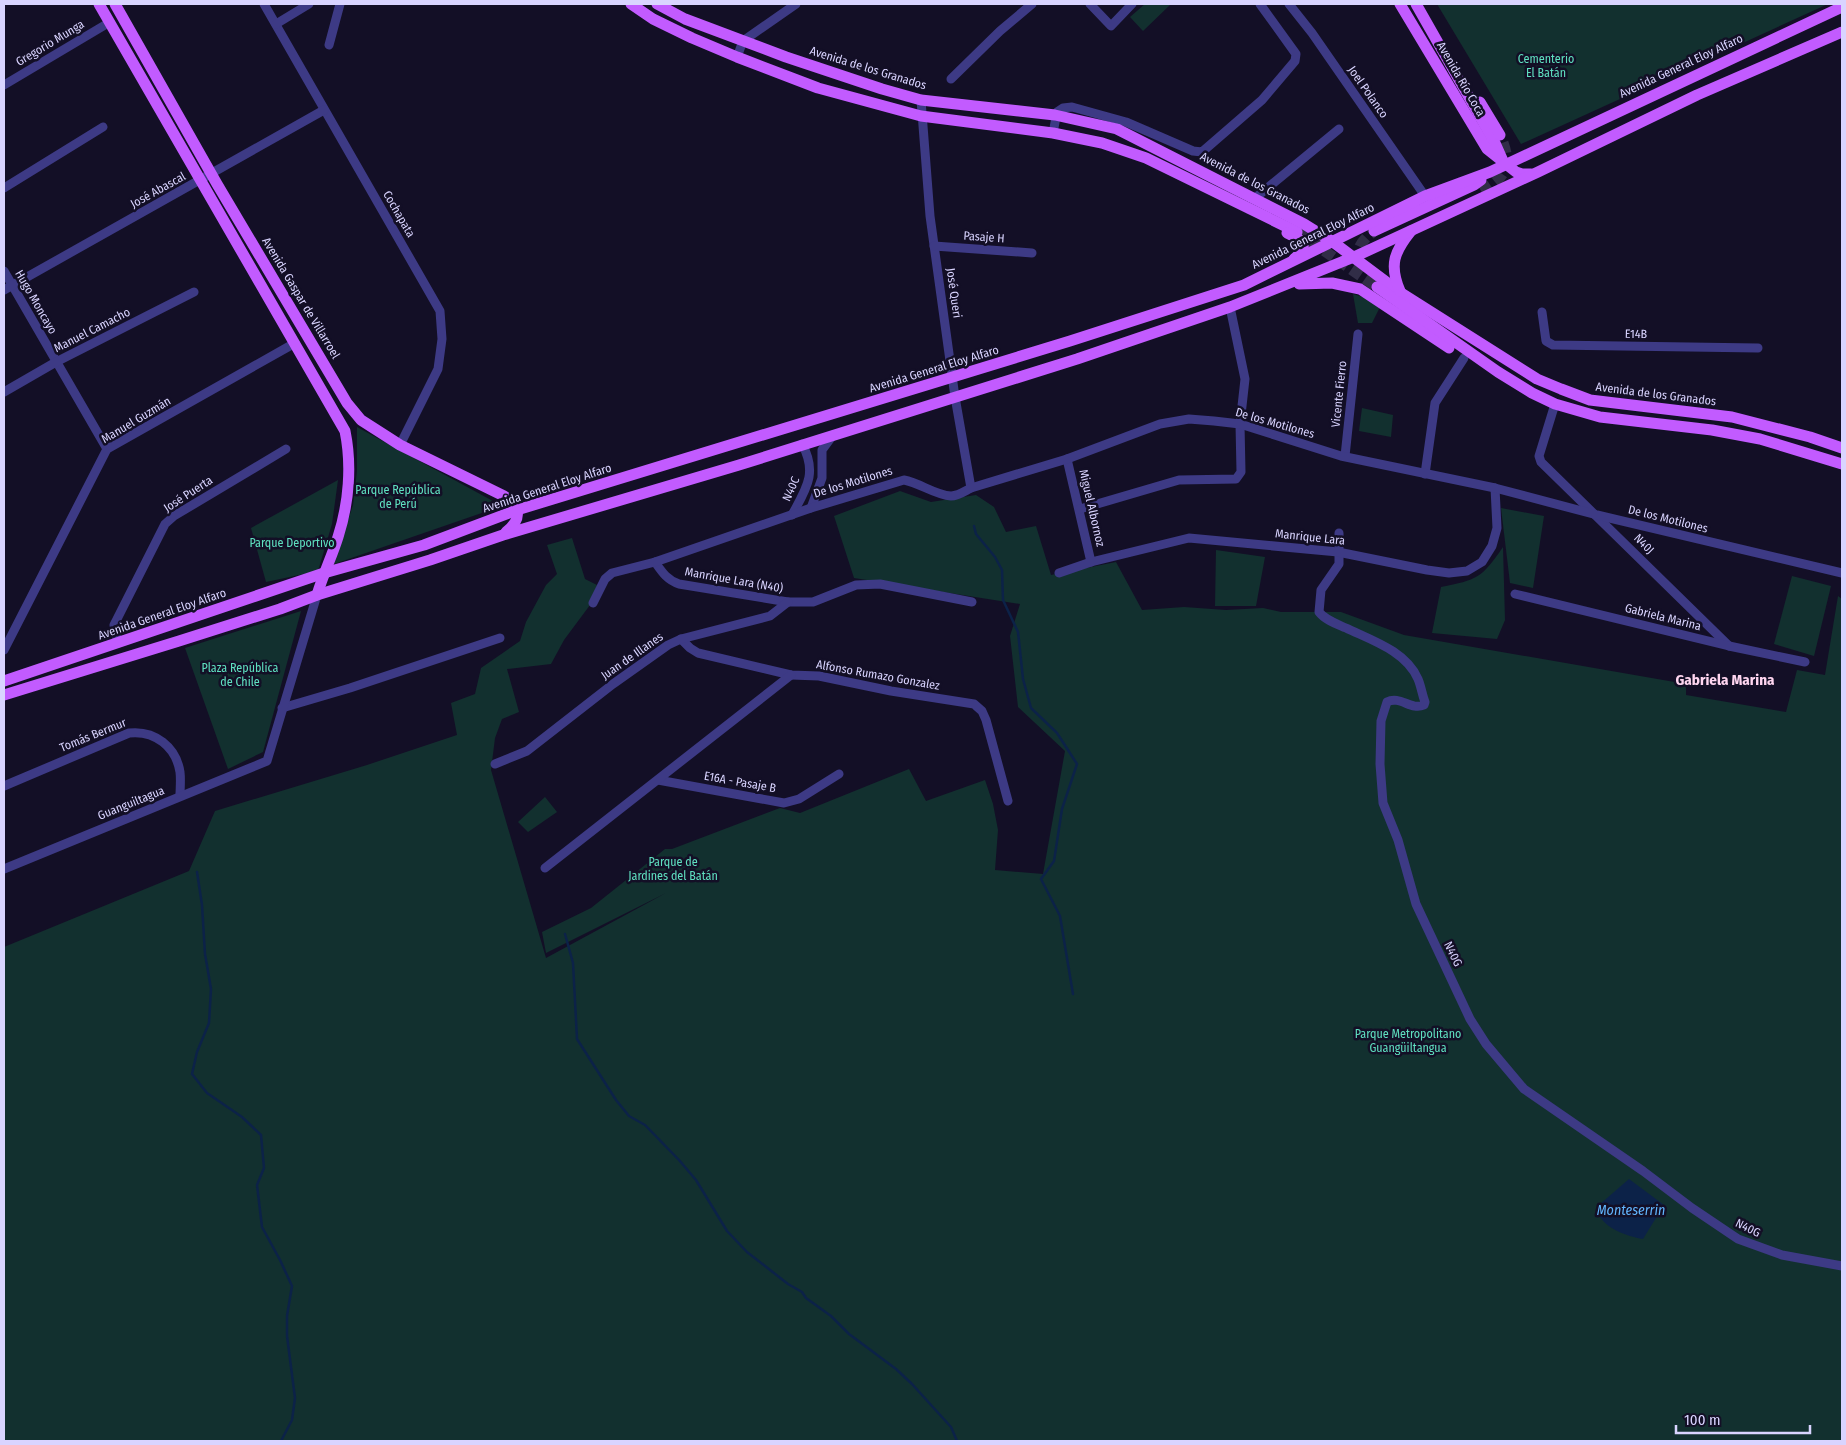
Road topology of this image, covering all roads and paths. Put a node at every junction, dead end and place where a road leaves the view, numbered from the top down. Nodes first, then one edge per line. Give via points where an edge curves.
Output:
1 (99, 4) edge
2 (115, 4) edge
3 (264, 4) edge
4 (309, 4) edge
5 (340, 4) edge
6 (631, 4) edge
7 (657, 4) edge
8 (796, 4) edge
9 (1032, 4) edge
10 (1090, 4) edge
11 (1132, 4) edge
12 (1260, 4) edge
13 (1288, 4) edge
14 (1400, 4) edge
15 (1416, 4) edge
16 (1842, 6) edge
17 (110, 22) junction
18 (276, 24) junction
19 (1429, 25) junction
20 (1842, 32) edge
21 (743, 41) junction
22 (330, 45) dead end
23 (737, 57) junction
24 (1689, 77) junction
25 (951, 79) dead end
26 (4, 85) edge
27 (1697, 94) junction
28 (921, 100) junction
29 (324, 110) junction
30 (1055, 115) junction
31 (921, 116) junction
32 (102, 127) dead end
33 (1339, 129) dead end
34 (1053, 133) junction
35 (1500, 135) tunnel mouth
36 (1504, 164) junction
37 (1490, 172) junction
38 (1538, 172) junction
39 (212, 174) junction
40 (200, 180) junction
41 (4, 188) edge
42 (1481, 190) tunnel mouth
43 (1425, 196) junction
44 (1254, 199) junction
45 (1412, 229) junction
46 (1374, 231) tunnel mouth
47 (1300, 232) junction
48 (1333, 242) junction
49 (934, 246) junction
50 (1369, 250) junction
51 (1032, 253) dead end
52 (1354, 257) junction
53 (1287, 265) junction
54 (4, 271) edge
55 (1377, 287) tunnel mouth
56 (8, 288) edge
57 (1280, 288) junction
58 (194, 292) dead end
59 (1401, 293) junction
60 (1230, 307) junction
61 (1542, 312) dead end
62 (1358, 334) dead end
63 (1070, 341) junction
64 (294, 343) junction
65 (1758, 348) dead end
66 (1464, 358) junction
67 (1077, 359) junction
68 (56, 362) junction
69 (953, 377) junction
70 (4, 392) edge
71 (955, 397) junction
72 (1550, 402) junction
73 (347, 403) junction
74 (334, 410) junction
75 (361, 420) junction
76 (1240, 424) junction
77 (345, 430) junction
78 (833, 434) junction
79 (802, 444) junction
80 (400, 446) junction
81 (1842, 448) edge
82 (107, 449) junction
83 (286, 449) dead end
84 (1345, 456) junction
85 (1067, 459) junction
86 (1842, 464) edge
87 (1425, 474) junction
88 (971, 488) junction
89 (1495, 488) junction
90 (811, 508) junction
91 (1080, 509) junction
92 (517, 510) junction
93 (792, 515) junction
94 (1597, 515) junction
95 (1339, 533) dead end
96 (503, 534) junction
97 (1338, 552) junction
98 (655, 562) junction
99 (1091, 562) junction
100 (324, 573) junction
101 (1059, 573) dead end
102 (1842, 573) edge
103 (317, 594) junction
104 (1515, 594) dead end
105 (788, 602) junction
106 (972, 602) dead end
107 (593, 603) dead end
108 (500, 638) dead end
109 (681, 639) junction
110 (118, 644) junction
111 (1729, 646) junction
112 (4, 650) edge
113 (1805, 662) dead end
114 (791, 675) junction
115 (4, 681) edge
116 (4, 695) edge
117 (282, 708) junction
118 (496, 764) dead end
119 (840, 774) dead end
120 (658, 780) junction
121 (4, 786) edge
122 (180, 796) junction
123 (1008, 801) dead end
124 (545, 868) dead end
125 (4, 869) edge
126 (1842, 1266) edge

1 - 17 main road
2 - 39 main road, Avenida Gaspar de Villarroel
3 - 18 street, Cochapata
4 - 18 street
5 - 22 street
6 - 23 main road via 653,18
7 - 21 main road, Avenida de los Granados via 685,19
8 - 21 street
9 - 25 street
10 - 11 street via 1111,26
12 - 30 street via 1296,54 1295,61 1262,100 1202,152 1193,152 1126,122 1091,112 1069,107
13 - 43 street, Joel Polanco
14 - 36 main road, Avenida Río Coca via 1486,149
15 - 19 main road, Avenida Río Coca
16 - 24 main road, Avenida General Eloy Alfaro
17 - 26 street, Gregorio Munga
17 - 40 main road
18 - 29 street, Cochapata
19 - 35 main road via 1440,34
19 - 36 main road, Avenida Río Coca
20 - 27 main road
21 - 23 street
21 - 28 main road, Avenida de los Granados
23 - 31 main road via 818,88
24 - 27 main road
24 - 36 main road, Avenida General Eloy Alfaro
27 - 38 main road
28 - 30 main road, Avenida de los Granados
28 - 31 street, José Queri
29 - 39 street, José Abascal
29 - 80 street, Cochapata via 440,311 442,339 438,369
30 - 34 street
30 - 44 main road, Avenida de los Granados via 1117,129
31 - 34 main road
31 - 49 street, José Queri
32 - 41 street
33 - 44 street
34 - 47 main road via 1102,143 1146,158 1175,172 1192,187
36 - 37 main road, Avenida General Eloy Alfaro
36 - 38 main road, Avenida Río Coca via 1522,174
37 - 43 main road, Avenida General Eloy Alfaro
37 - 46 main road via 1474,185
38 - 45 main road
39 - 40 street, José Abascal
39 - 73 main road, Avenida Gaspar de Villarroel
40 - 56 street, José Abascal
40 - 64 main road
42 - 50 main road via 1386,235
43 - 48 main road, Avenida General Eloy Alfaro
44 - 47 main road, Avenida de los Granados
45 - 50 main road
45 - 59 main road via 1399,247 1394,264 1395,279
47 - 48 main road, Avenida de los Granados
47 - 53 main road via 1303,250
48 - 52 main road, Avenida de los Granados
48 - 53 main road, Avenida General Eloy Alfaro
49 - 51 street, Pasaje H
49 - 69 street, José Queri
50 - 52 main road
52 - 57 main road
52 - 59 main road, Avenida de los Granados
53 - 63 main road, Avenida General Eloy Alfaro via 1244,285
54 - 56 street, Hugo Moncayo
55 - 72 main road via 1467,352
56 - 68 street, Hugo Moncayo
57 - 60 main road
57 - 66 main road via 1312,282 1360,289
58 - 68 street, Manuel Camacho
59 - 81 main road, Avenida de los Granados via 1537,379 1590,400 1732,417
60 - 67 main road
60 - 76 street via 1245,378
61 - 65 street, E14B via 1546,341 1553,345
62 - 84 street, Vicente Fierro
63 - 67 main road via 1066,352
63 - 69 main road, Avenida General Eloy Alfaro
64 - 74 main road
64 - 82 street, Manuel Guzmán
66 - 72 main road via 1528,399
66 - 87 street via 1435,403
67 - 71 main road
68 - 70 street, Manuel Camacho
68 - 82 street, Hugo Moncayo
69 - 71 street, José Queri
69 - 92 main road, Avenida General Eloy Alfaro
71 - 78 main road
71 - 88 street, José Queri
72 - 86 main road via 1600,417 1760,439
72 - 94 street, N40J via 1539,459
73 - 74 main road
73 - 75 main road, Avenida Gaspar de Villarroel
74 - 77 main road
75 - 77 main road via 354,421
75 - 80 main road, Avenida Gaspar de Villarroel
76 - 84 street, De los Motilones
76 - 85 street, De los Motilones via 1189,419 1160,424
76 - 91 street via 1241,472 1236,479 1179,480
77 - 100 main road via 346,507
78 - 79 main road
78 - 90 street, N40C via 822,450 822,478
79 - 93 street, N40C via 808,455 809,483
79 - 96 main road
80 - 92 main road, Avenida Gaspar de Villarroel via 504,496
82 - 112 street, Manuel Guzmán
83 - 110 street, José Puerta via 165,524 114,625
84 - 87 street, De los Motilones
85 - 88 street, De los Motilones
85 - 91 street, Miguel Albornoz
87 - 89 street, De los Motilones
88 - 90 street, De los Motilones via 952,496 904,480
89 - 94 street, De los Motilones
89 - 97 street, Manrique Lara via 1496,528 1492,546 1482,562 1467,571 1427,570
90 - 93 street, De los Motilones
91 - 99 street, Miguel Albornoz
92 - 96 main road via 517,522
92 - 100 main road, Avenida General Eloy Alfaro via 424,545
93 - 98 street, De los Motilones
94 - 102 street, De los Motilones
94 - 111 street, N40J
95 - 97 street
96 - 103 main road
97 - 99 street, Manrique Lara via 1190,538
97 - 126 street, N40G via 1339,564 1320,590 1319,612 1392,650 1409,664 1418,678 1425,702 1421,707 1392,700 1387,702 1381,721 1383,803 1398,840 1416,904 1470,1019 1486,1044 1524,1089 1738,1239 1782,1255
98 - 105 street, Manrique Lara (N40) via 666,576 678,584
98 - 107 street, De los Motilones via 612,574
99 - 101 street, Manrique Lara
100 - 103 main road
100 - 110 main road, Avenida General Eloy Alfaro
103 - 116 main road via 280,609
103 - 117 street
104 - 111 street, Gabriela Marina
105 - 106 street via 813,602 856,585 880,584
105 - 109 street, Juan de Illanes via 770,616
108 - 117 street
109 - 114 street, Alfonso Rumazo Gonzalez via 698,653
109 - 118 street, Juan de Illanes via 613,684 527,751
110 - 115 main road, Avenida General Eloy Alfaro
111 - 113 street, Gabriela Marina
114 - 120 street
114 - 123 street, Alfonso Rumazo Gonzalez via 819,676 974,704 986,720
117 - 122 street, Guanguiltagua via 267,760
119 - 120 street, E16A - Pasaje B via 784,803
120 - 124 street
121 - 122 street, Tomás Bermur via 138,732 150,733 172,751 180,774
122 - 125 street, Guanguiltagua

